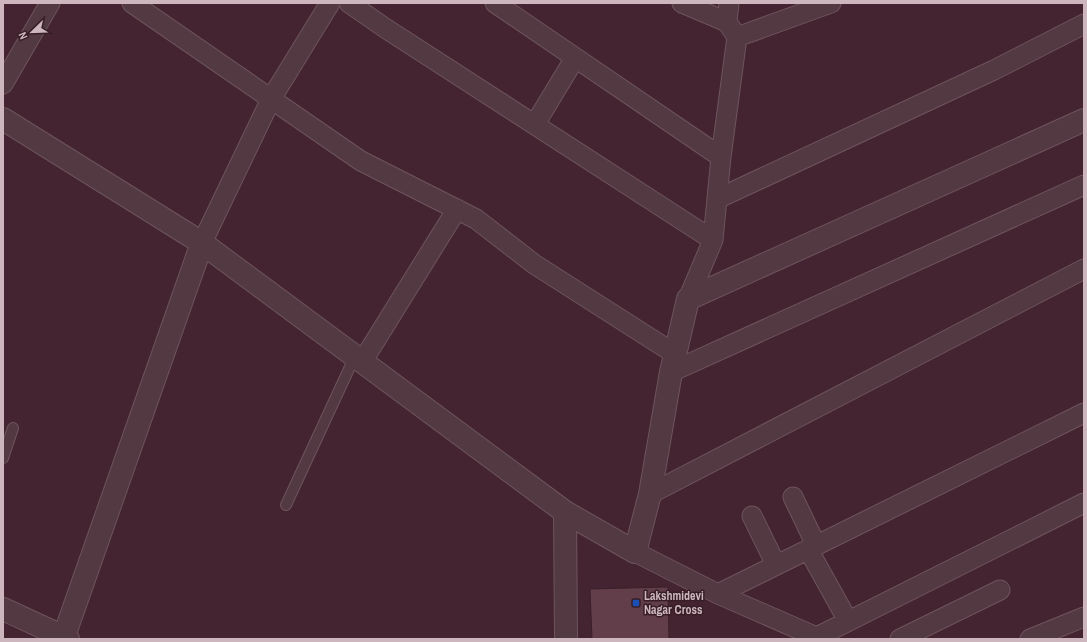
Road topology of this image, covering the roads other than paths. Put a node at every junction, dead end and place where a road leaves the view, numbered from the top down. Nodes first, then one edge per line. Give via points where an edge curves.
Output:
1 (50, 3) edge
2 (132, 3) edge
3 (330, 3) edge
4 (348, 3) edge
5 (495, 3) edge
6 (682, 3) edge
7 (729, 3) edge
8 (832, 3) edge
9 (727, 22) junction
10 (1084, 24) edge
11 (737, 37) junction
12 (575, 58) junction
13 (3, 84) edge
14 (271, 99) junction
15 (3, 119) edge
16 (1084, 120) edge
17 (534, 124) junction
18 (721, 157) junction
19 (1084, 185) edge
20 (717, 199) junction
21 (457, 209) junction
22 (713, 240) junction
23 (202, 242) junction
24 (1084, 269) edge
25 (688, 299) junction
26 (358, 359) junction
27 (673, 363) junction
28 (1084, 413) edge
29 (13, 428) dead end
30 (3, 458) edge
31 (650, 494) junction
32 (793, 497) dead end
33 (1084, 503) edge
34 (286, 505) dead end
35 (565, 512) junction
36 (752, 516) dead end
37 (812, 547) junction
38 (635, 552) junction
39 (776, 565) junction
40 (1000, 590) dead end
41 (718, 594) junction
42 (3, 610) edge
43 (1084, 617) edge
44 (848, 621) junction
45 (65, 638) edge
46 (819, 638) edge
47 (566, 639) edge
48 (900, 639) edge
49 (1030, 639) edge

1 - 13 street
2 - 14 street
3 - 14 street
4 - 17 street
5 - 12 street
6 - 9 street
7 - 9 street
8 - 11 street
9 - 11 street
10 - 20 street via 994,70
11 - 18 street
12 - 17 street
12 - 18 street
14 - 21 street via 361,162
14 - 23 street
15 - 23 street
16 - 25 street
17 - 22 street
18 - 20 street
19 - 27 street
20 - 22 street
21 - 26 street
21 - 27 street via 476,219 534,264
22 - 25 street
23 - 26 street
23 - 45 street
24 - 31 street
25 - 27 street
26 - 34 lane
26 - 35 street
27 - 31 street
28 - 37 street
29 - 30 lane
31 - 38 street
32 - 37 street
33 - 44 street
35 - 38 street
35 - 47 street
36 - 39 street
37 - 39 street
37 - 44 street
38 - 41 street
39 - 41 street
40 - 48 street
41 - 46 street
42 - 45 street
43 - 49 street
44 - 46 street

